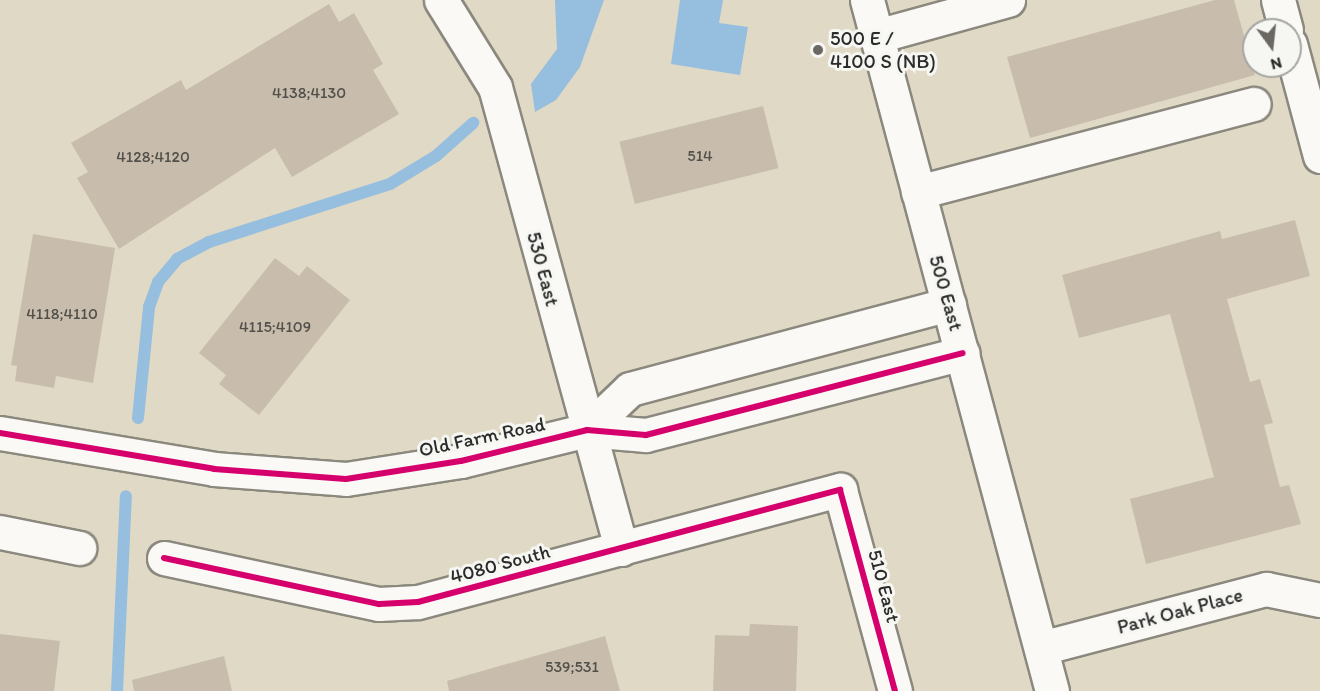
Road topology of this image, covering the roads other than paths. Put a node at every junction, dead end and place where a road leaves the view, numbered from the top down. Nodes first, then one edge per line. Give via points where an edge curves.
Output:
1 (441, 0) edge
2 (867, 0) edge
3 (1008, 0) edge
4 (1278, 0) edge
5 (1283, 18) edge
6 (877, 36) junction
7 (1299, 78) edge
8 (1254, 104) dead end
9 (1320, 156) edge
10 (918, 192) junction
11 (948, 304) junction
12 (963, 353) junction
13 (586, 429) junction
14 (0, 433) edge
15 (840, 490) joint
16 (0, 532) edge
17 (79, 548) dead end
18 (621, 549) junction
19 (164, 558) dead end
20 (1320, 600) edge
21 (1041, 648) junction
22 (895, 691) edge
23 (1052, 691) edge

1 - 13 street, 530 East via 495,87
2 - 6 street, 500 East
3 - 6 street
4 - 5 street
6 - 10 street, 500 East
7 - 9 street
8 - 10 street
10 - 11 street, 500 East
11 - 12 street, 500 East
11 - 13 street, Old Farm Road via 630,390
12 - 13 street, Old Farm Road via 646,435
12 - 21 street, 500 East
13 - 14 street, Old Farm Road via 461,461 346,479 214,469
13 - 18 street, 530 East
15 - 18 street, 4080 South
15 - 22 street, 510 East
16 - 17 street
18 - 19 street, 4080 South via 418,602 379,604
20 - 21 street, Park Oak Place via 1266,589
21 - 23 street, 500 East

